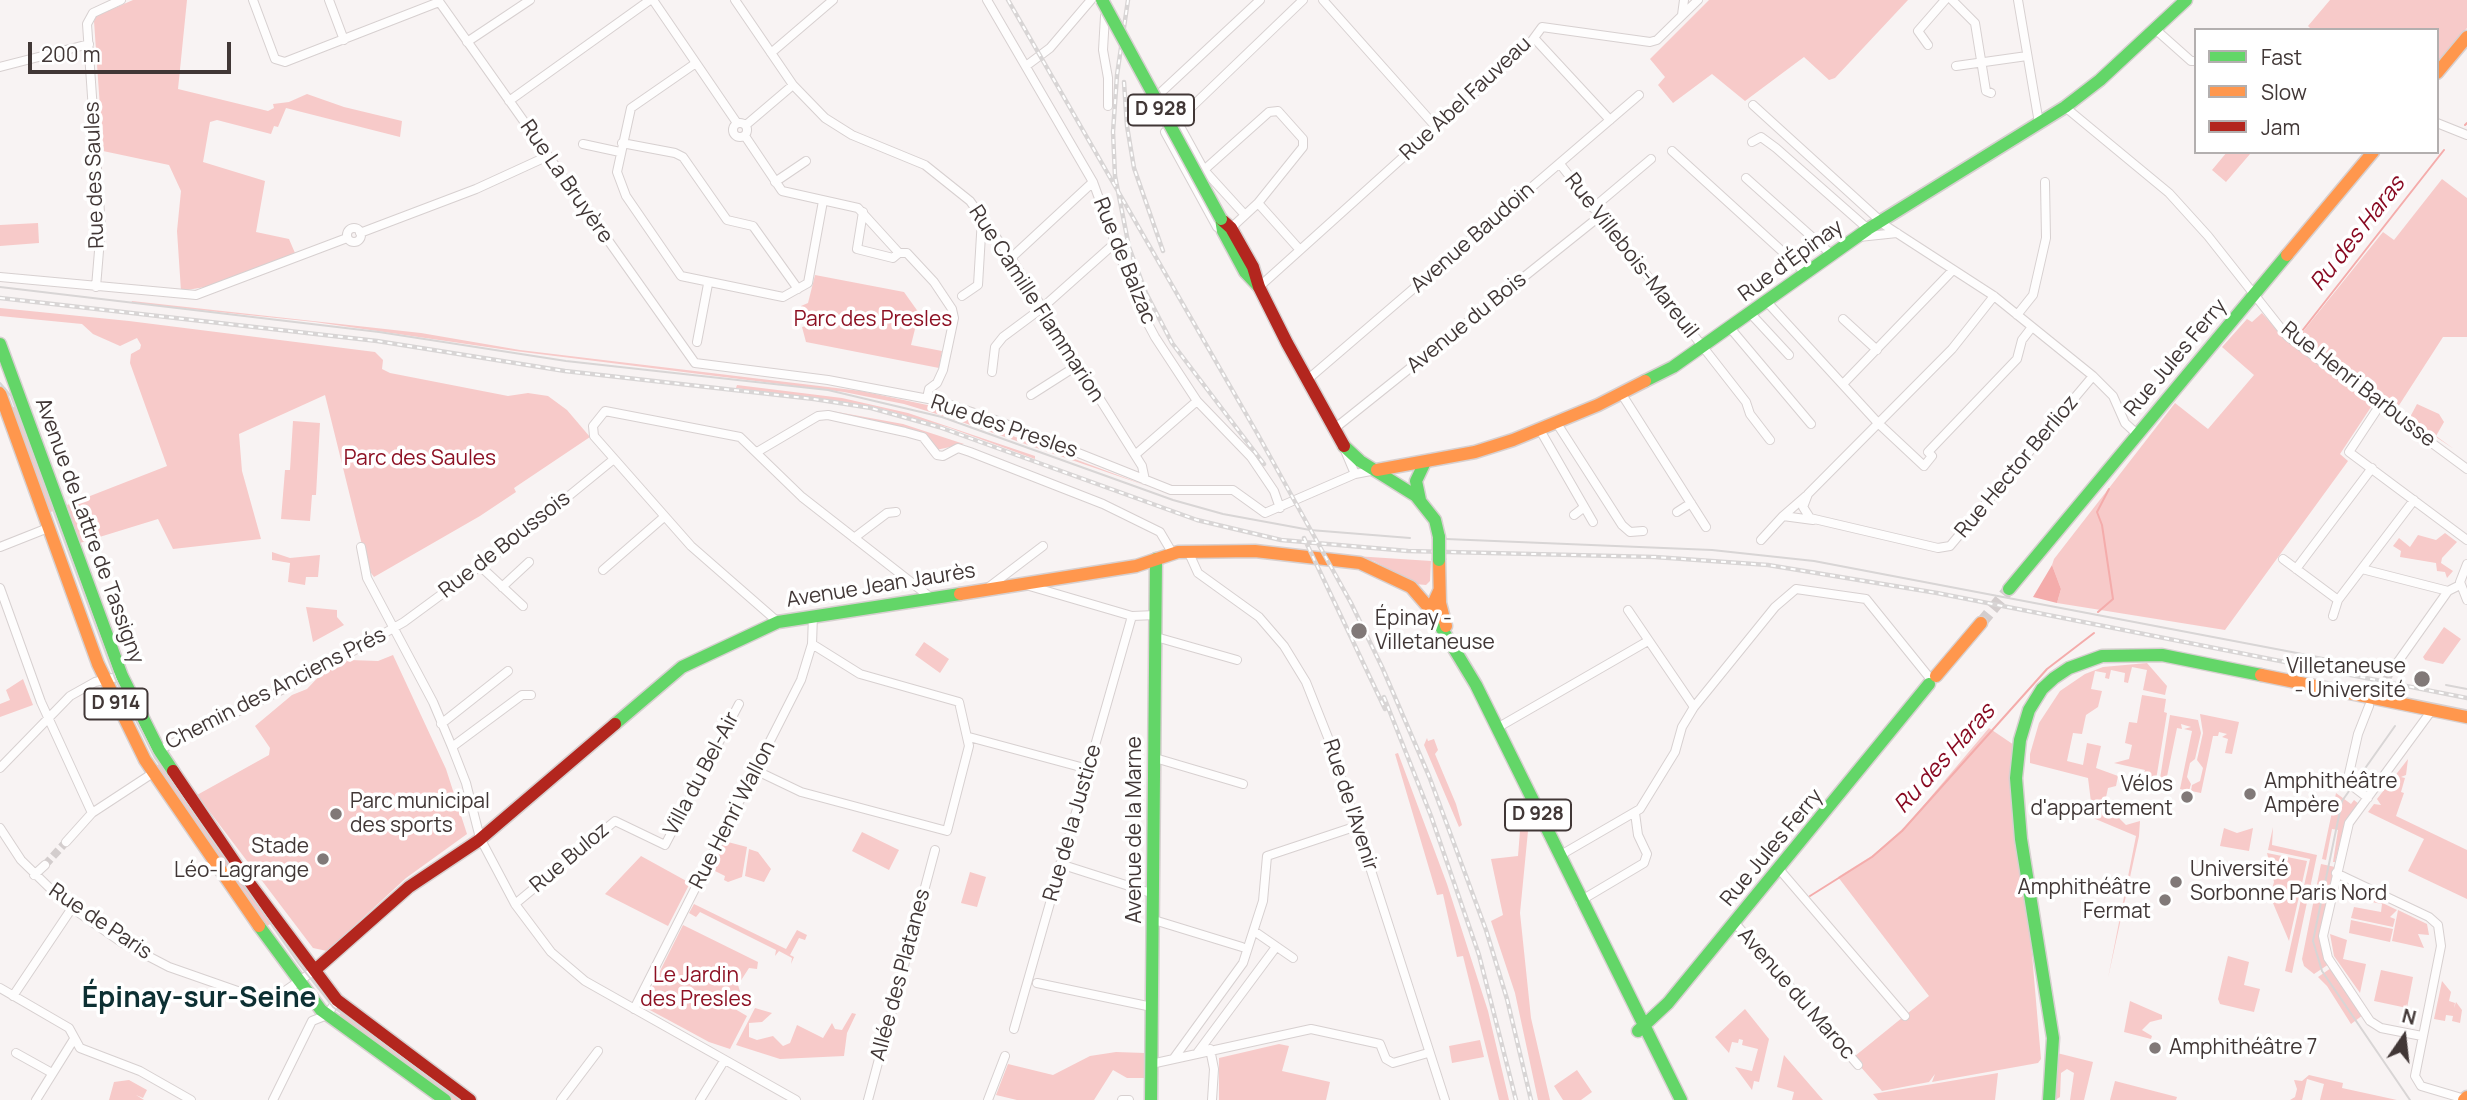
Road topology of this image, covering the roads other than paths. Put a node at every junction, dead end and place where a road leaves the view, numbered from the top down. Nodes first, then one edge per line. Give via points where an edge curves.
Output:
1 (121, 0) edge
2 (253, 0) edge
3 (329, 0) edge
4 (530, 0) edge
5 (652, 0) edge
6 (833, 0) edge
7 (987, 0) edge
8 (1094, 0) edge
9 (1102, 0) edge
10 (1107, 0) edge
11 (1260, 0) edge
12 (1303, 0) edge
13 (1323, 0) edge
14 (1684, 0) edge
15 (1698, 0) edge
16 (1945, 0) edge
17 (1952, 0) edge
18 (2018, 0) edge
19 (2186, 0) edge
20 (438, 1) edge
21 (737, 1) edge
22 (1682, 15) junction
23 (1105, 16) junction
24 (2155, 29) junction
25 (2467, 37) edge
26 (1534, 38) junction
27 (344, 40) junction
28 (467, 43) junction
29 (89, 44) junction
30 (1928, 45) dead end
31 (1138, 48) dead end
32 (771, 53) junction
33 (2027, 56) junction
34 (2194, 61) edge
35 (696, 63) junction
36 (1981, 64) junction
37 (1026, 66) junction
38 (1956, 66) dead end
39 (0, 67) edge
40 (2439, 71) edge
41 (793, 85) junction
42 (1991, 93) dead end
43 (1639, 95) dead end
44 (1156, 97) junction
45 (509, 102) junction
46 (1753, 105) dead end
47 (1108, 106) dead end
48 (2065, 107) junction
49 (1610, 120) junction
50 (1174, 123) junction
51 (2039, 123) junction
52 (741, 124) junction
53 (2439, 124) edge
54 (1436, 127) junction
55 (2467, 135) edge
56 (745, 136) junction
57 (1752, 142) dead end
58 (583, 144) dead end
59 (621, 148) junction
60 (1672, 151) dead end
61 (2371, 154) edge
62 (548, 156) junction
63 (1651, 159) dead end
64 (806, 161) dead end
65 (1560, 164) junction
66 (1204, 170) junction
67 (1746, 178) dead end
68 (775, 182) junction
69 (1093, 182) junction
70 (2045, 182) dead end
71 (823, 201) junction
72 (1258, 203) junction
73 (1593, 208) junction
74 (863, 212) junction
75 (1245, 215) junction
76 (1600, 216) junction
77 (982, 218) junction
78 (1881, 222) junction
79 (1225, 226) junction
80 (1868, 229) junction
81 (1897, 233) junction
82 (1856, 237) junction
83 (1115, 243) junction
84 (1300, 250) junction
85 (899, 253) junction
86 (1831, 254) junction
87 (1011, 258) junction
88 (1952, 271) junction
89 (1806, 273) junction
90 (3, 276) edge
91 (708, 284) junction
92 (96, 286) junction
93 (1259, 287) junction
94 (798, 289) junction
95 (2255, 295) junction
96 (962, 296) dead end
97 (1994, 296) junction
98 (1767, 302) junction
99 (1042, 308) junction
100 (1751, 314) junction
101 (2017, 315) junction
102 (1843, 319) dead end
103 (2032, 327) junction
104 (1731, 329) junction
105 (697, 342) dead end
106 (0, 344) edge
107 (1703, 348) junction
108 (1877, 350) junction
109 (1788, 355) dead end
110 (695, 363) joint
111 (1078, 365) junction
112 (992, 372) dead end
113 (2093, 376) junction
114 (7, 380) edge
115 (1307, 380) junction
116 (1843, 384) junction
117 (0, 392) edge
118 (1621, 393) junction
119 (1031, 395) dead end
120 (931, 399) junction
121 (1197, 401) junction
122 (2380, 405) junction
123 (1556, 422) junction
124 (1878, 423) junction
125 (1811, 424) dead end
126 (1334, 429) junction
127 (1540, 430) junction
128 (2137, 434) junction
129 (1770, 440) dead end
130 (1344, 446) junction
131 (757, 452) junction
132 (1135, 455) junction
133 (614, 459) junction
134 (1425, 462) junction
135 (2372, 468) junction
136 (2467, 469) edge
137 (1377, 470) junction
138 (1356, 474) junction
139 (1145, 480) junction
140 (1808, 494) junction
141 (1420, 499) junction
142 (2414, 500) junction
143 (1691, 503) junction
144 (1280, 508) junction
145 (1583, 508) junction
146 (896, 512) dead end
147 (1677, 512) dead end
148 (1574, 515) dead end
149 (1783, 516) junction
150 (664, 517) junction
151 (1814, 520) junction
152 (1593, 522) dead end
153 (1706, 527) dead end
154 (48, 528) junction
155 (1643, 531) dead end
156 (854, 538) junction
157 (1761, 540) dead end
158 (2467, 540) edge
159 (1043, 546) dead end
160 (0, 547) edge
161 (361, 547) dead end
162 (1188, 551) junction
163 (1173, 554) junction
164 (1156, 559) junction
165 (2283, 559) dead end
166 (529, 562) dead end
167 (2467, 564) edge
168 (480, 566) junction
169 (2297, 569) junction
170 (2362, 569) junction
171 (603, 570) dead end
172 (1438, 577) junction
173 (1397, 579) junction
174 (1019, 583) junction
175 (2460, 585) junction
176 (502, 587) junction
177 (1411, 587) junction
178 (0, 588) edge
179 (987, 589) junction
180 (2009, 589) tunnel mouth
181 (2448, 591) junction
182 (930, 597) junction
183 (2338, 600) junction
184 (2467, 600) edge
185 (523, 606) dead end
186 (1427, 609) junction
187 (1628, 610) dead end
188 (813, 615) junction
189 (1156, 615) junction
190 (1132, 616) junction
191 (2333, 616) dead end
192 (778, 622) junction
193 (1981, 623) tunnel mouth
194 (394, 628) junction
195 (1156, 637) junction
196 (1648, 641) junction
197 (811, 644) junction
198 (1453, 647) junction
199 (1237, 660) dead end
200 (2395, 666) tunnel mouth
201 (508, 671) dead end
202 (122, 676) junction
203 (1931, 679) junction
204 (104, 680) junction
205 (531, 695) dead end
206 (739, 704) dead end
207 (1484, 704) junction
208 (2369, 706) tunnel mouth
209 (1694, 707) junction
210 (2432, 710) junction
211 (49, 715) junction
212 (2467, 717) edge
213 (441, 724) junction
214 (1497, 728) junction
215 (969, 737) junction
216 (452, 747) junction
217 (159, 750) junction
218 (1155, 758) junction
219 (0, 768) edge
220 (1088, 769) junction
221 (755, 770) junction
222 (153, 773) junction
223 (1243, 784) dead end
224 (2368, 798) junction
225 (92, 813) junction
226 (1635, 813) junction
227 (1357, 826) junction
228 (0, 828) edge
229 (481, 839) junction
230 (66, 842) tunnel mouth
231 (665, 845) joint
232 (935, 850) dead end
233 (1559, 856) junction
234 (1060, 864) junction
235 (45, 865) tunnel mouth
236 (1779, 869) junction
237 (2336, 873) junction
238 (34, 875) junction
239 (1154, 894) junction
240 (1580, 901) junction
241 (516, 904) junction
242 (72, 908) junction
243 (1154, 920) junction
244 (1735, 923) junction
245 (1254, 931) junction
246 (1242, 947) dead end
247 (1276, 947) junction
248 (1293, 958) dead end
249 (315, 970) junction
250 (298, 982) junction
251 (1037, 984) dead end
252 (0, 988) edge
253 (13, 996) junction
254 (337, 1000) junction
255 (1152, 1007) junction
256 (634, 1009) junction
257 (327, 1015) junction
258 (1905, 1016) dead end
259 (1014, 1028) dead end
260 (1641, 1029) junction
261 (2422, 1036) junction
262 (74, 1039) junction
263 (1210, 1049) junction
264 (598, 1051) dead end
265 (1198, 1052) junction
266 (16, 1053) dead end
267 (1428, 1053) junction
268 (1006, 1056) dead end
269 (1174, 1058) junction
270 (724, 1060) junction
271 (1151, 1064) junction
272 (1857, 1065) dead end
273 (52, 1073) junction
274 (2050, 1095) edge
275 (2465, 1099) edge
276 (36, 1100) edge
277 (191, 1100) edge
278 (274, 1100) edge
279 (445, 1100) edge
280 (470, 1100) edge
281 (561, 1100) edge
282 (700, 1100) edge
283 (796, 1100) edge
284 (868, 1100) edge
285 (988, 1100) edge
286 (1122, 1100) edge
287 (1129, 1100) edge
288 (1151, 1100) edge
289 (1212, 1100) edge
290 (1445, 1100) edge
291 (1680, 1100) edge

1 - 29 street, Rue des Saules via 89,18
2 - 27 street via 278,61
3 - 27 street
4 - 28 street
5 - 35 street
5 - 45 street
6 - 32 street
7 - 37 street, Rue de Balzac
8 - 23 street
8 - 37 street via 1050,48
9 - 79 main road, D 928, bridge
10 - 23 street
11 - 44 street
12 - 50 street
13 - 54 street
14 - 22 street
15 - 22 street, Rue Abel Fauveau
16 - 30 street via 1918,32
17 - 36 street via 1975,23
18 - 33 street
19 - 24 main road, Rue d'Épinay
20 - 27 street
20 - 28 street, Rue La Bruyère
21 - 32 street, Rue Camille Flammarion
22 - 26 street, Rue Abel Fauveau via 1650,42 1547,25
23 - 47 street
24 - 34 street
24 - 48 main road, Rue d'Épinay
25 - 40 main road
26 - 49 street
26 - 54 street, Rue Abel Fauveau
28 - 45 street, Rue La Bruyère
29 - 39 street
29 - 92 street, Rue des Saules via 101,227
31 - 44 street via 1135,58
32 - 41 street, Rue Camille Flammarion
33 - 36 street
33 - 51 street
35 - 52 street
35 - 59 street via 631,108
36 - 38 street
36 - 42 street via 1986,91
37 - 69 street, Rue de Balzac
41 - 52 street
41 - 77 street, Rue Camille Flammarion via 838,127 940,174
43 - 49 street, Avenue Baudoin
44 - 50 street
45 - 62 street, Rue La Bruyère
46 - 78 street
48 - 51 main road, Rue d'Épinay
48 - 95 street, Rue Henri Barbusse via 2169,192
49 - 65 street, Avenue Baudoin
50 - 66 street
50 - 79 street via 1165,132 1217,227
51 - 78 main road, Rue d'Épinay
52 - 56 street via 748,131
52 - 56 street via 733,128 734,134
53 - 55 street
54 - 84 street, Rue Abel Fauveau
56 - 68 street
57 - 80 street via 1761,137 1776,148
58 - 59 street
59 - 91 street via 617,176 626,196 681,276
59 - 94 street via 675,153 683,158 727,220 753,226
60 - 89 street
61 - 95 main road, Rue Jules Ferry
62 - 92 street via 360,233 350,229 346,238 196,295
62 - 110 street, Rue La Bruyère
63 - 73 street
64 - 68 street
65 - 73 street, Rue Villebois-Mareuil
65 - 115 street, Avenue Baudoin
66 - 72 street via 1264,116 1278,111 1302,137 1303,146
66 - 75 street
67 - 86 street
68 - 71 street via 782,191
69 - 83 street, Rue de Balzac
69 - 87 street
70 - 101 street via 2046,239 2033,295
71 - 74 street
71 - 94 street via 809,278
72 - 75 street
72 - 84 street
73 - 76 street, Rue Villebois-Mareuil
74 - 85 street
74 - 85 street via 857,249 893,258
75 - 79 street
76 - 107 street, Rue Villebois-Mareuil
76 - 126 street, Avenue du Bois
77 - 87 street, Rue Camille Flammarion
77 - 96 street via 978,285
78 - 80 main road, Rue d'Épinay
78 - 81 street
79 - 93 main road, D 928 via 1253,267
80 - 82 main road, Rue d'Épinay
81 - 82 street
81 - 88 street
82 - 86 main road, Rue d'Épinay
83 - 99 street
83 - 121 street, Rue de Balzac via 1138,305
84 - 93 street, Rue Abel Fauveau
85 - 120 street via 907,253 934,282 954,313 946,361 937,383 929,389
86 - 89 main road, Rue d'Épinay
87 - 99 street, Rue Camille Flammarion
88 - 97 street
88 - 108 street
89 - 98 main road, Rue d'Épinay
90 - 92 street
91 - 94 street via 783,298
91 - 105 street
93 - 115 main road, D 928
95 - 122 street, Rue Henri Barbusse via 2287,336
95 - 128 main road, Rue Jules Ferry
97 - 101 street
97 - 124 street via 1952,349
98 - 100 main road, Rue d'Épinay
98 - 116 street
99 - 111 street, Rue Camille Flammarion
99 - 112 street via 995,347
100 - 104 main road, Rue d'Épinay
100 - 109 street
101 - 103 street
102 - 108 street
103 - 113 street
103 - 124 street via 2022,340 2017,359 1928,452 1932,456 1924,466
104 - 107 main road, Rue d'Épinay
104 - 125 street
106 - 114 main road, Avenue de Lattre de Tassigny / D 914
107 - 118 main road, Rue d'Épinay
107 - 129 street, Rue Villebois-Mareuil
108 - 116 street
110 - 120 street, Rue des Presles
111 - 119 street
111 - 132 street, Rue Camille Flammarion
113 - 128 street via 2113,396 2125,422
113 - 151 street, Rue Hector Berlioz via 1950,546 1938,548 1866,528
114 - 117 main road
114 - 202 main road, Avenue de Lattre de Tassigny / D 914
115 - 126 main road, D 928
116 - 124 street
117 - 154 main road, Avenue de Lattre de Tassigny / D 914
118 - 123 main road, Rue d'Épinay
118 - 143 street
120 - 139 street, Rue des Presles
121 - 132 street
121 - 144 street, Rue de Balzac via 1251,457
122 - 135 street via 2349,449
122 - 136 street, Rue Henri Barbusse
123 - 127 main road, Rue d'Épinay
123 - 155 street via 1622,525 1630,532
124 - 140 street
126 - 130 main road, D 928
127 - 134 main road, Rue d'Épinay via 1475,452
127 - 145 street
128 - 180 main road, Rue Jules Ferry
130 - 137 main road, D 928
130 - 138 street
131 - 133 street via 740,437 605,411 592,431
131 - 156 street via 802,497
131 - 163 street via 818,416 905,432 923,438 937,455 958,449 970,452 1103,504 1160,532
132 - 139 street, Rue Camille Flammarion
133 - 150 street
133 - 168 street, Rue de Boussois
134 - 137 main road, Rue d'Épinay
134 - 141 main road via 1416,481
135 - 142 street
135 - 169 street
137 - 138 street
137 - 141 main road, D 928
138 - 144 street
139 - 144 street, Rue des Presles via 1178,491 1230,489 1259,511
140 - 149 street
140 - 151 street via 1804,510
141 - 172 main road, D 928, bridge via 1435,520 1439,537
142 - 158 street
142 - 170 street
143 - 147 street
143 - 153 street
145 - 148 street
145 - 152 street
146 - 156 street via 887,513
149 - 151 street, Rue Hector Berlioz
149 - 157 street
150 - 171 street
150 - 192 street
154 - 160 street
154 - 204 main road, Avenue de Lattre de Tassigny / D 914
156 - 182 street
159 - 179 street
161 - 194 street via 367,578
162 - 163 main road, Avenue Jean Jaurès
162 - 173 main road, Avenue Jean Jaurès via 1255,551 1348,560
162 - 227 street, Rue de l'Avenir via 1198,573 1259,617 1307,682
163 - 164 main road, Avenue Jean Jaurès
164 - 174 main road, Avenue Jean Jaurès
164 - 189 main road, Avenue de la Marne
165 - 169 street
166 - 176 street
167 - 175 street
168 - 176 street
168 - 194 street, Rue de Boussois
169 - 183 street
170 - 181 street
170 - 183 street
172 - 177 main road via 1423,591
172 - 186 main road, D 928
172 - 198 main road via 1441,613
173 - 177 main road, Avenue Jean Jaurès
173 - 186 main road, Avenue Jean Jaurès
174 - 179 main road, Avenue Jean Jaurès
174 - 190 street
175 - 181 street
175 - 184 street
176 - 185 street
177 - 186 main road, Avenue Jean Jaurès
178 - 211 street
179 - 182 main road, Avenue Jean Jaurès
181 - 200 street
182 - 188 main road, Avenue Jean Jaurès
183 - 191 street
186 - 198 main road, D 928
186 - 207 main road, D 928 via 1455,664
187 - 196 street
188 - 192 main road, Avenue Jean Jaurès
188 - 197 street, Rue Henri Wallon
189 - 190 street
189 - 195 main road, Avenue de la Marne
190 - 220 street, Rue de la Justice
192 - 229 main road, Avenue Jean Jaurès via 682,667
193 - 203 main road, Rue Jules Ferry
194 - 213 street
194 - 217 street, Chemin des Anciens Prés via 304,679
195 - 199 street
195 - 218 main road, Avenue de la Marne
196 - 209 street
196 - 214 street
197 - 215 street via 860,674 955,700
197 - 221 street, Rue Henri Wallon via 802,680
198 - 207 main road, D 928
201 - 213 street
202 - 204 street
202 - 217 main road, Avenue de Lattre de Tassigny / D 914
203 - 209 street via 1866,599 1796,589 1775,607
203 - 236 main road, Rue Jules Ferry
204 - 211 street via 70,696
204 - 222 main road, Avenue de Lattre de Tassigny / D 914
205 - 216 street via 522,695
206 - 231 street, Villa du Bel-Air
207 - 214 main road, D 928
208 - 224 street via 2348,778
209 - 226 street via 1675,752
210 - 212 main road
210 - 224 street
210 - 274 main road via 2162,655 2117,654 2069,668 2054,678 2035,699 2017,754 2017,805 2039,957
211 - 219 street
211 - 225 street
213 - 216 street
214 - 233 main road, D 928
215 - 220 street
215 - 221 street via 947,831 801,792
216 - 229 street
217 - 249 main road, Avenue de Lattre de Tassigny / D 914 via 244,876
218 - 223 street
218 - 239 main road, Avenue de la Marne
220 - 234 street, Rue de la Justice
221 - 256 street, Rue Henri Wallon
222 - 225 street
222 - 250 main road, Avenue de Lattre de Tassigny / D 914
224 - 237 street via 2347,828
225 - 230 street
226 - 233 street
226 - 240 street via 1637,835 1647,854 1644,863
227 - 245 street via 1267,856 1263,901
227 - 267 street, Rue de l'Avenir
228 - 238 street, Rue de Paris
229 - 241 street
229 - 249 main road, Avenue Jean Jaurès via 409,887
231 - 241 street, Rue Buloz via 615,821
232 - 284 street, Allée des Platanes
233 - 240 main road, D 928
234 - 239 street
234 - 259 street, Rue de la Justice
235 - 238 street
236 - 244 main road, Rue Jules Ferry
236 - 258 street
237 - 261 street via 2324,928 2328,958 2373,1024
237 - 261 street via 2438,925 2441,946
238 - 242 street, Rue de Paris
239 - 243 main road, Avenue de la Marne
240 - 260 main road, D 928
241 - 256 street via 551,953 585,981
242 - 250 street, Rue de Paris via 140,953 237,993 269,1002
242 - 253 street
243 - 246 street
243 - 255 main road, Avenue de la Marne
244 - 260 main road, Rue Jules Ferry via 1661,1012
244 - 272 street, Avenue du Maroc
245 - 247 street
245 - 269 street via 1243,963
247 - 248 street
247 - 265 street
249 - 250 street
249 - 254 main road, D 914
250 - 257 main road, D 914
251 - 255 street
252 - 253 street
253 - 262 street via 69,1028
254 - 257 street
254 - 280 main road, D 914
255 - 271 main road, Avenue de la Marne
256 - 270 street
257 - 278 street via 312,1021
257 - 279 main road, D 914
260 - 291 main road, D 928 via 1651,1059
261 - 275 street via 2415,1071 2418,1083
262 - 273 street
262 - 277 street via 80,1048 140,1071
263 - 265 street
263 - 267 street via 1311,1029 1380,1044 1386,1059 1393,1063
263 - 289 street
264 - 281 street
265 - 269 street
266 - 273 street
267 - 290 street, Rue de l'Avenir
268 - 285 street
269 - 271 street
270 - 282 street
270 - 283 street
271 - 288 main road, Avenue de la Marne
273 - 276 street
286 - 287 street

